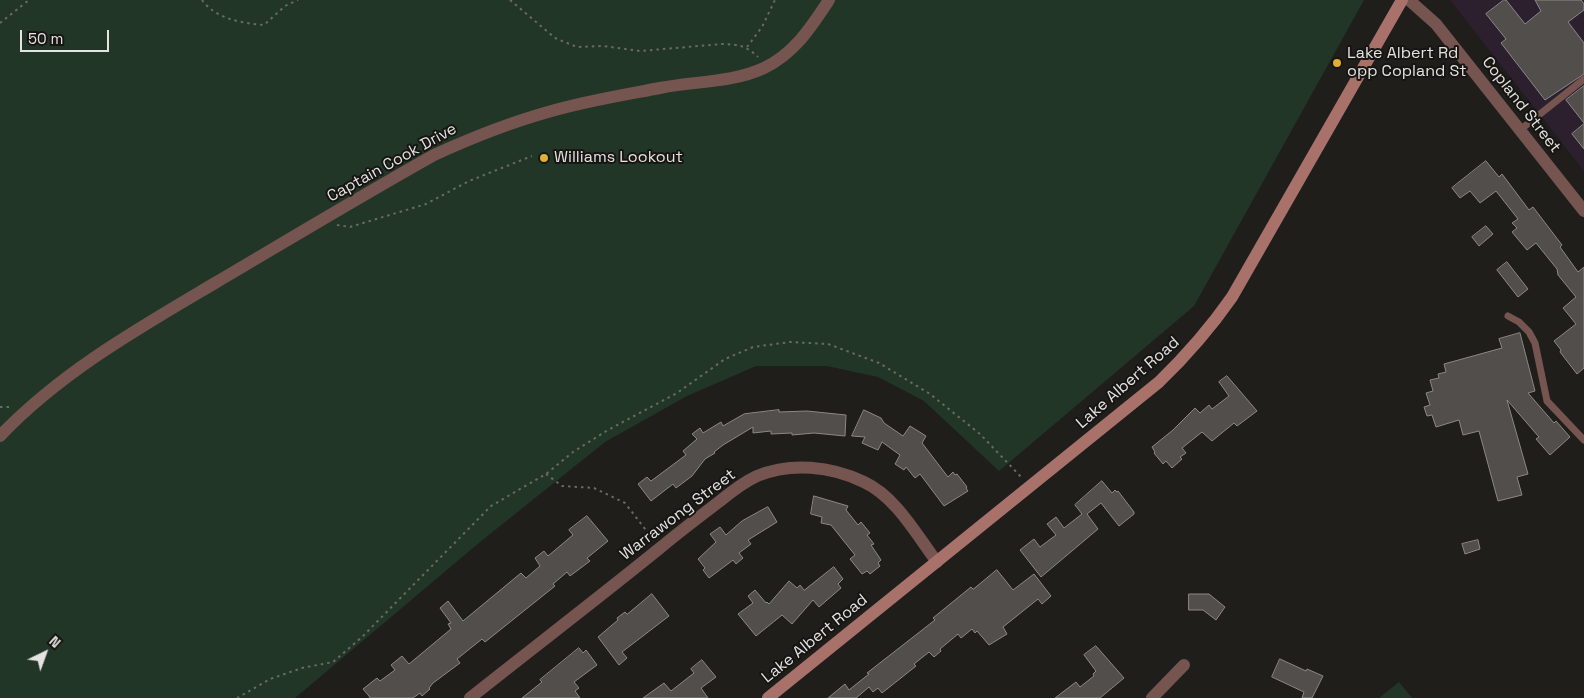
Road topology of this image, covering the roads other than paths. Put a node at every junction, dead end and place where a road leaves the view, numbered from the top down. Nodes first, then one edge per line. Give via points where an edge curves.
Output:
1 (829, 0) edge
2 (1402, 0) edge
3 (1409, 0) edge
4 (1584, 79) edge
5 (1520, 130) junction
6 (1584, 210) edge
7 (1508, 316) dead end
8 (0, 436) edge
9 (1584, 440) edge
10 (937, 562) junction
11 (1184, 664) dead end
12 (470, 698) edge
13 (768, 698) edge
14 (1152, 698) edge

1 - 8 street, Captain Cook Drive via 795,46 767,66 743,75 672,85 574,105 470,138 434,155 96,356 64,378
2 - 10 main road, Lake Albert Road via 1211,328 1159,382
3 - 5 street, Copland Street via 1436,24
4 - 5 lane
5 - 6 street, Copland Street
7 - 9 lane via 1524,327 1535,343 1547,401
10 - 12 street, Warrawong Street via 898,510 865,482 822,468 801,467 757,476 737,488
10 - 13 main road, Lake Albert Road
11 - 14 street

